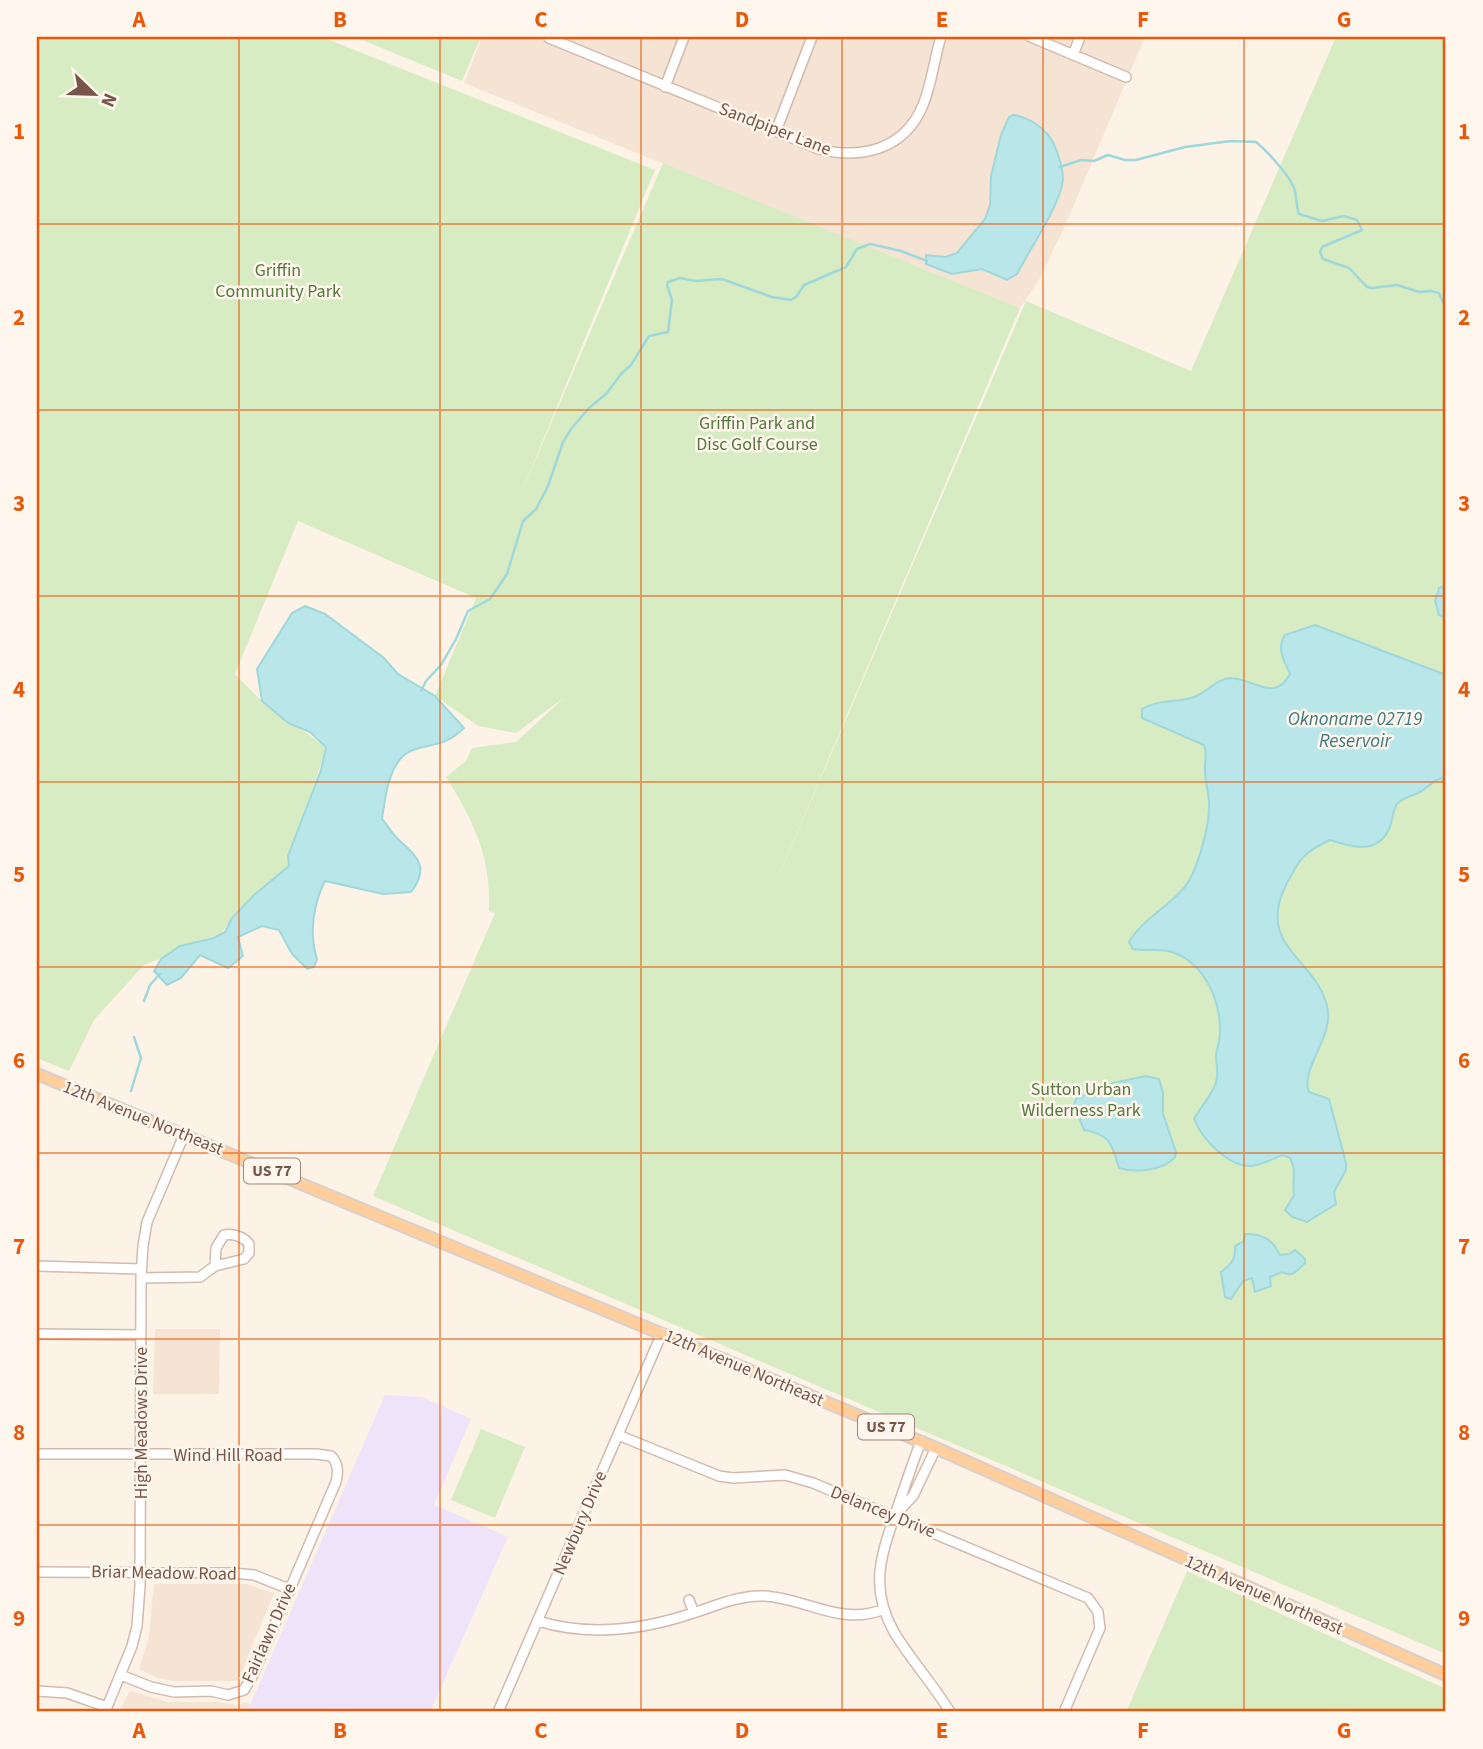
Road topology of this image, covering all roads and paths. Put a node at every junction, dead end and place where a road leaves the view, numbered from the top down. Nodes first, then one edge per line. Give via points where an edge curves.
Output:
1 (549, 37) edge
2 (684, 37) edge
3 (812, 37) edge
4 (941, 37) edge
5 (1031, 37) edge
6 (1080, 37) edge
7 (1073, 55) junction
8 (1126, 77) dead end
9 (665, 86) junction
10 (776, 131) junction
11 (37, 1074) edge
12 (184, 1135) junction
13 (37, 1266) edge
14 (215, 1266) dead end
15 (141, 1273) junction
16 (662, 1333) junction
17 (37, 1335) edge
18 (141, 1335) junction
19 (618, 1435) junction
20 (921, 1441) junction
21 (936, 1448) junction
22 (37, 1454) edge
23 (141, 1454) junction
24 (334, 1459) joint
25 (894, 1517) junction
26 (37, 1572) edge
27 (141, 1573) junction
28 (289, 1589) junction
29 (689, 1600) dead end
30 (884, 1609) junction
31 (694, 1613) junction
32 (538, 1620) junction
33 (121, 1675) junction
34 (1446, 1675) edge
35 (37, 1691) edge
36 (106, 1710) edge
37 (498, 1712) edge
38 (950, 1712) edge
39 (1064, 1712) edge

1 - 9 street, Sandpiper Lane
2 - 9 street
3 - 10 street
4 - 10 street, Sandpiper Lane via 922,108 890,143 867,153 842,154
5 - 7 street
6 - 7 street
7 - 8 street
9 - 10 street, Sandpiper Lane
11 - 12 main road, 12th Avenue Northeast / US 77
12 - 15 street, High Meadows Drive via 151,1209
12 - 16 main road, 12th Avenue Northeast / US 77
13 - 15 street
14 - 15 street via 195,1278
15 - 18 street, High Meadows Drive
16 - 19 street, Newbury Drive
16 - 20 main road, 12th Avenue Northeast / US 77
17 - 18 street
18 - 23 street, High Meadows Drive
19 - 25 street, Delancey Drive via 719,1476 791,1476
19 - 32 street, Newbury Drive
20 - 21 main road, 12th Avenue Northeast / US 77
20 - 25 street
21 - 25 street via 913,1496
21 - 34 main road, 12th Avenue Northeast / US 77
22 - 23 street, Wind Hill Road
23 - 24 street, Wind Hill Road via 316,1454
23 - 27 street, High Meadows Drive
24 - 28 street, Fairlawn Drive via 336,1482
25 - 30 street via 879,1565
25 - 39 street, Delancey Drive via 1088,1598 1098,1612 1099,1633
26 - 27 street, Briar Meadow Road
27 - 28 street, Briar Meadow Road via 245,1573
27 - 33 street, High Meadows Drive via 135,1636
28 - 33 street, Fairlawn Drive via 248,1686 239,1693 174,1692
29 - 31 street
30 - 31 street via 846,1616 755,1596
30 - 38 street via 895,1633
31 - 32 street via 631,1629 588,1631
32 - 37 street, Newbury Drive
33 - 36 street, High Meadows Drive
35 - 36 street via 74,1695

